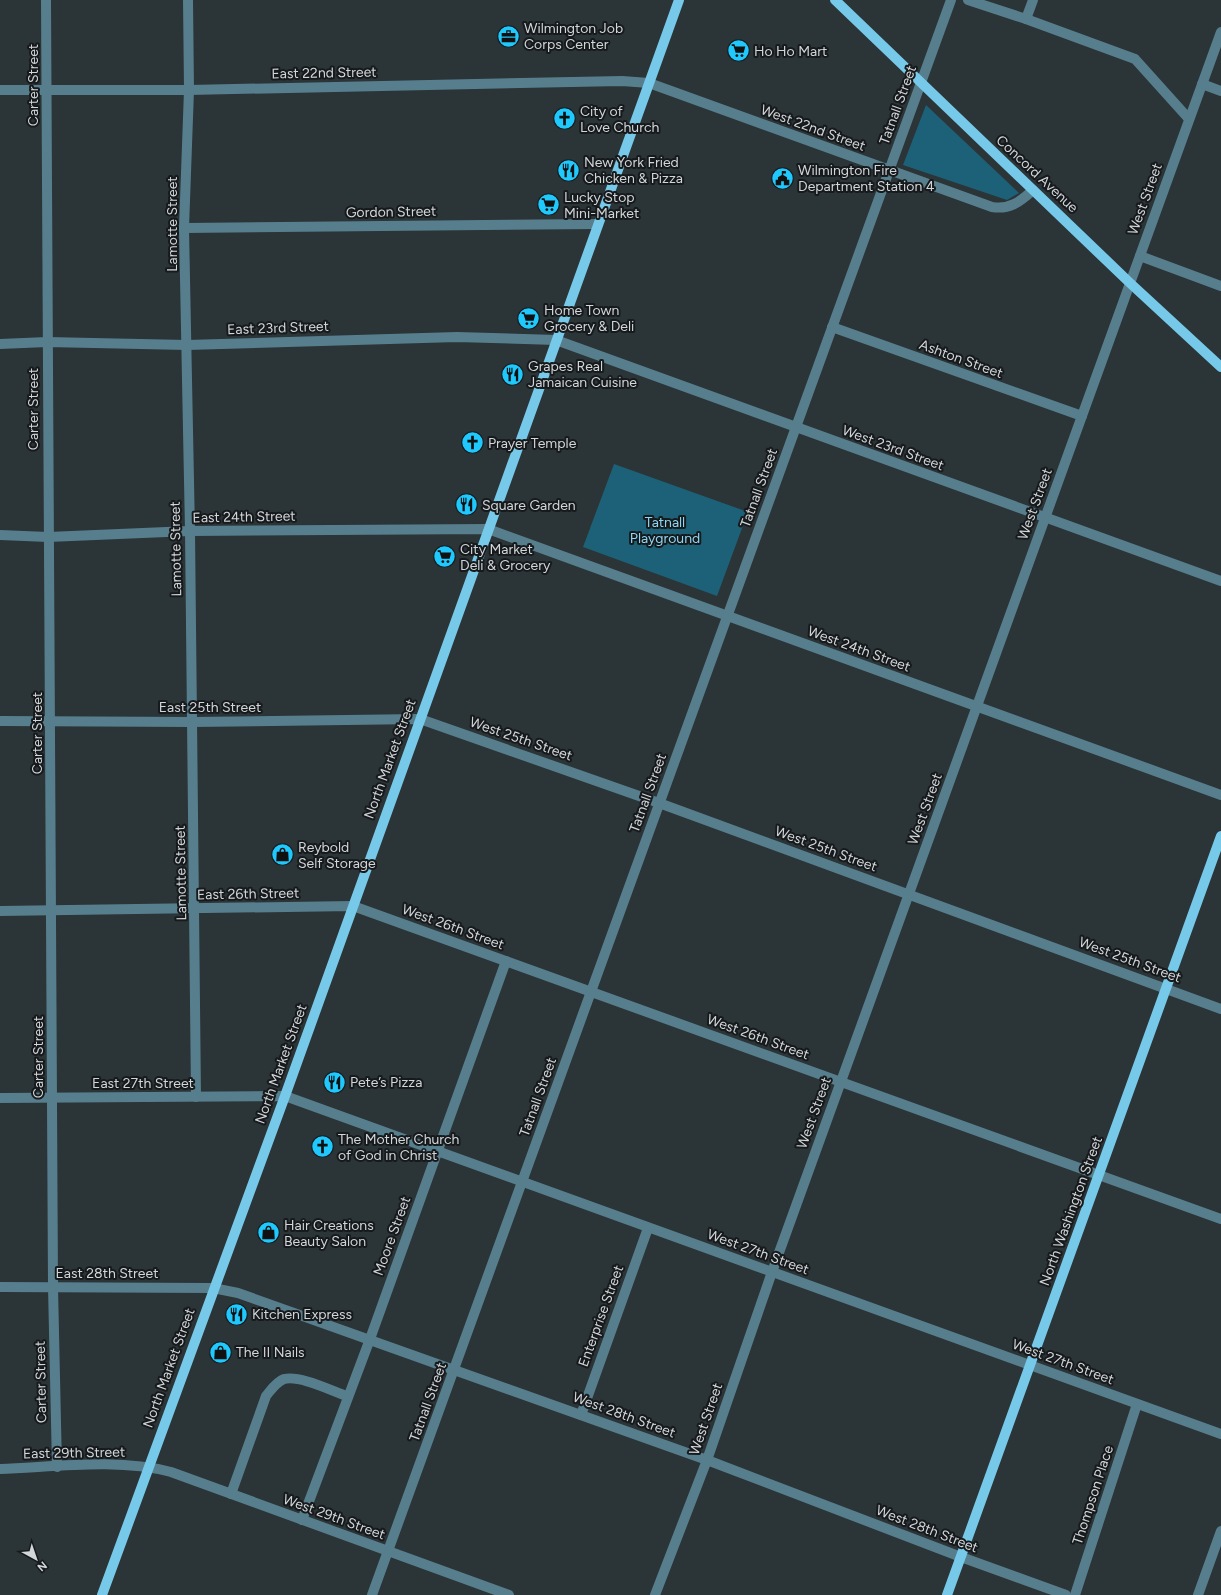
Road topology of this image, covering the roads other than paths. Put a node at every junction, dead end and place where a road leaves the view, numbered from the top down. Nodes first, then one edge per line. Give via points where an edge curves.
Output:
1 (46, 0) edge
2 (188, 0) edge
3 (679, 0) edge
4 (835, 0) edge
5 (951, 0) edge
6 (968, 0) edge
7 (1033, 0) edge
8 (1026, 19) junction
9 (1221, 32) edge
10 (921, 82) junction
11 (649, 83) junction
12 (1202, 84) junction
13 (0, 90) edge
14 (47, 90) junction
15 (189, 90) junction
16 (1221, 91) edge
17 (1189, 118) junction
18 (889, 171) junction
19 (1033, 190) junction
20 (598, 224) junction
21 (184, 228) junction
22 (1140, 256) junction
23 (1130, 283) junction
24 (1221, 286) edge
25 (832, 327) junction
26 (556, 340) junction
27 (47, 342) junction
28 (0, 344) edge
29 (187, 345) junction
30 (1221, 367) edge
31 (1082, 416) junction
32 (796, 427) junction
33 (1045, 518) junction
34 (488, 529) junction
35 (190, 531) junction
36 (0, 536) edge
37 (48, 536) junction
38 (1221, 581) edge
39 (727, 616) junction
40 (976, 706) junction
41 (420, 719) junction
42 (51, 720) junction
43 (0, 721) edge
44 (192, 722) junction
45 (1221, 795) edge
46 (659, 803) junction
47 (1221, 836) edge
48 (908, 894) junction
49 (353, 906) junction
50 (196, 909) junction
51 (52, 911) junction
52 (0, 912) edge
53 (506, 962) junction
54 (1166, 988) junction
55 (591, 992) junction
56 (1221, 1009) edge
57 (840, 1082) junction
58 (285, 1096) junction
59 (196, 1097) junction
60 (0, 1098) edge
61 (53, 1098) junction
62 (437, 1151) junction
63 (1098, 1175) junction
64 (522, 1182) junction
65 (1221, 1219) edge
66 (648, 1228) junction
67 (772, 1272) junction
68 (0, 1287) edge
69 (53, 1287) junction
70 (213, 1288) junction
71 (370, 1339) junction
72 (1030, 1365) junction
73 (455, 1369) junction
74 (347, 1396) junction
75 (1137, 1404) junction
76 (581, 1415) junction
77 (1221, 1434) edge
78 (707, 1460) junction
79 (57, 1466) junction
80 (149, 1466) junction
81 (0, 1469) edge
82 (231, 1494) junction
83 (302, 1520) junction
84 (1221, 1531) edge
85 (388, 1551) junction
86 (961, 1557) junction
87 (102, 1595) edge
88 (372, 1595) edge
89 (509, 1595) edge
90 (655, 1595) edge
91 (947, 1595) edge
92 (1066, 1595) edge
93 (1075, 1595) edge
94 (1198, 1595) edge

1 - 14 street, Carter Street
2 - 15 street, Lamotte Street
3 - 11 main road, North Market Street
4 - 10 main road, Concord Avenue
5 - 10 street, Tatnall Street
6 - 8 street
7 - 8 street
8 - 17 street via 1135,59
9 - 12 street, West Street
10 - 18 street, Tatnall Street
10 - 19 main road, Concord Avenue
11 - 15 street, East 22nd Street via 615,81
11 - 18 street, West 22nd Street
11 - 20 main road, North Market Street
12 - 16 street
12 - 17 street, West Street
13 - 14 street, East 22nd Street
14 - 15 street, East 22nd Street
14 - 27 street, Carter Street
15 - 21 street, Lamotte Street
17 - 22 street, West Street
18 - 19 street, West 22nd Street via 992,208 1009,207
18 - 25 street, Tatnall Street
19 - 23 main road, Concord Avenue
20 - 21 street, Gordon Street
20 - 26 main road, North Market Street
21 - 29 street, Lamotte Street
22 - 23 street, West Street
22 - 24 street
23 - 30 main road, Concord Avenue
23 - 31 street, West Street
25 - 31 street, Ashton Street
25 - 32 street, Tatnall Street
26 - 29 street, East 23rd Street via 457,338
26 - 32 street, West 23rd Street
26 - 34 main road, North Market Street
27 - 28 street, East 23rd Street
27 - 29 street, East 23rd Street
27 - 37 street, Carter Street
29 - 35 street, Lamotte Street
31 - 33 street, West Street
32 - 33 street, West 23rd Street
32 - 39 street, Tatnall Street
33 - 38 street, West 23rd Street
33 - 40 street, West Street
34 - 35 street, East 24th Street
34 - 39 street, West 24th Street
34 - 41 main road, North Market Street
35 - 37 street, East 24th Street
35 - 44 street, Lamotte Street
36 - 37 street, East 24th Street
37 - 42 street, Carter Street
39 - 40 street, West 24th Street
39 - 46 street, Tatnall Street
40 - 45 street, West 24th Street
40 - 48 street, West Street
41 - 44 street, East 25th Street
41 - 46 street, West 25th Street
41 - 49 main road, North Market Street
42 - 43 street, East 25th Street
42 - 44 street, East 25th Street
42 - 51 street, Carter Street
44 - 50 street, Lamotte Street
46 - 48 street, West 25th Street
46 - 55 street, Tatnall Street
47 - 54 main road, North Washington Street
48 - 54 street, West 25th Street
48 - 57 street, West Street
49 - 50 street, East 26th Street
49 - 53 street, West 26th Street
49 - 58 main road, North Market Street
50 - 51 street, East 26th Street
50 - 59 street, Lamotte Street
51 - 52 street, East 26th Street
51 - 61 street, Carter Street
53 - 55 street, West 26th Street
53 - 62 street, Moore Street
54 - 56 street, West 25th Street
54 - 63 main road, North Washington Street
55 - 57 street, West 26th Street
55 - 64 street, Tatnall Street
57 - 63 street, West 26th Street
57 - 67 street, West Street
58 - 59 street, East 27th Street
58 - 62 street, West 27th Street
58 - 70 main road, North Market Street
59 - 61 street, East 27th Street
60 - 61 street, East 27th Street
61 - 69 street, Carter Street
62 - 64 street, West 27th Street
62 - 71 street, Moore Street
63 - 65 street, West 26th Street
63 - 72 main road, North Washington Street
64 - 66 street, West 27th Street
64 - 73 street, Tatnall Street
66 - 67 street, West 27th Street
66 - 76 street, Enterprise Street
67 - 72 street, West 27th Street
67 - 78 street, West Street
68 - 69 street, East 28th Street
69 - 70 street, East 28th Street
69 - 79 street, Carter Street
70 - 71 street, West 28th Street via 238,1293
70 - 80 main road, North Market Street
71 - 73 street, West 28th Street
71 - 74 street, Moore Street
72 - 75 street, West 27th Street
72 - 86 main road, North Washington Street
73 - 76 street, West 28th Street
73 - 85 street, Tatnall Street
74 - 82 street via 299,1379 283,1380 277,1384 266,1396
74 - 83 street, Moore Street
75 - 77 street, West 27th Street
75 - 93 street, Thompson Place
76 - 78 street, West 28th Street
78 - 86 street, West 28th Street
78 - 90 street, West Street
79 - 80 street, East 29th Street
79 - 81 street, East 29th Street
80 - 82 street, West 29th Street
80 - 87 main road, North Market Street
82 - 83 street, West 29th Street
83 - 85 street, West 29th Street
84 - 94 street
85 - 88 street, Tatnall Street
85 - 89 street, West 29th Street
86 - 91 main road, North Washington Street
86 - 92 street, West 28th Street

